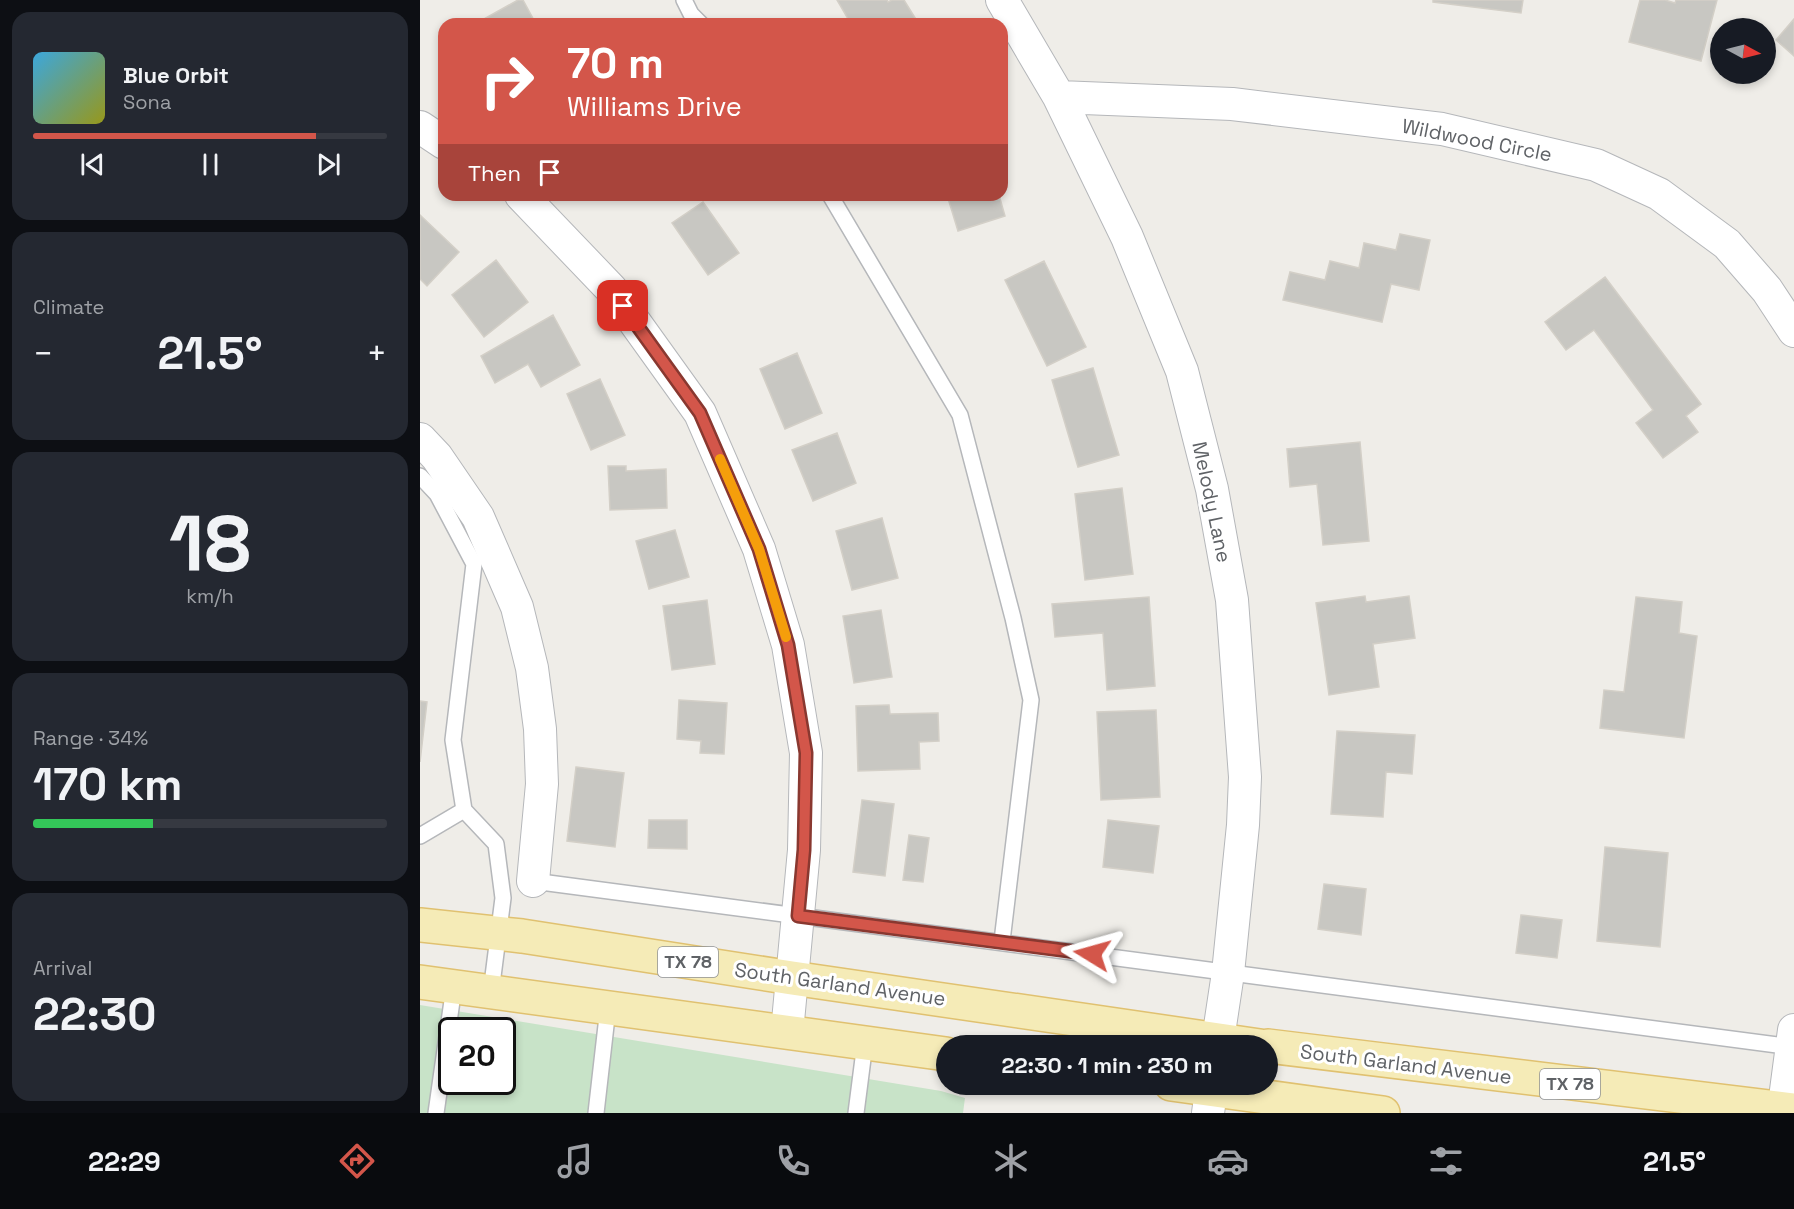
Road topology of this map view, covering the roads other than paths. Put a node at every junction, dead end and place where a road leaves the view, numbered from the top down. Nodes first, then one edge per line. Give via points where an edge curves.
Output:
1 (684, 0) edge
2 (1002, 0) edge
3 (695, 18) edge
4 (1059, 97) junction
5 (420, 127) edge
6 (438, 139) edge
7 (526, 201) edge
8 (834, 201) edge
9 (1794, 331) edge
10 (420, 440) edge
11 (420, 476) edge
12 (464, 810) junction
13 (420, 836) edge
14 (532, 881) joint
15 (798, 916) junction
16 (420, 925) edge
17 (499, 933) junction
18 (1002, 941) junction
19 (1228, 973) junction
20 (792, 978) junction
21 (420, 982) edge
22 (454, 987) junction
23 (490, 992) junction
24 (608, 1008) junction
25 (787, 1032) junction
26 (1166, 1035) edge
27 (1219, 1035) edge
28 (1793, 1039) edge
29 (865, 1043) junction
30 (1278, 1047) edge
31 (936, 1053) edge
32 (1211, 1096) edge
33 (1787, 1111) edge
34 (436, 1113) edge
35 (596, 1113) edge
36 (856, 1113) edge
37 (1383, 1113) edge

1 - 3 lane
2 - 4 street, Melody Lane
4 - 9 street, Wildwood Circle via 1232,104 1442,129 1596,165 1659,194 1727,243 1767,290
4 - 19 street, Melody Lane via 1127,237 1182,371 1212,489 1232,600 1245,777
5 - 6 street
7 - 15 street via 610,289 700,413 759,549 788,645 806,753
8 - 18 lane via 960,415 1013,618 1031,700
10 - 14 street via 438,457 478,517 517,607 532,669 540,729 542,784
11 - 12 lane via 437,494 474,564 453,740
12 - 13 lane
12 - 17 lane via 496,844 502,898
14 - 15 lane
15 - 18 lane
15 - 20 street
16 - 17 main road, South Garland Avenue / TX 78
17 - 20 main road, South Garland Avenue / TX 78
17 - 23 lane
18 - 19 lane
19 - 27 street, Melody Lane
19 - 28 lane
20 - 25 street
20 - 26 main road, South Garland Avenue / TX 78
21 - 22 main road
22 - 23 main road
22 - 34 lane
23 - 24 main road
24 - 25 main road
24 - 35 lane
25 - 29 main road
28 - 33 street
29 - 31 main road
29 - 36 lane
30 - 33 main road, South Garland Avenue / TX 78
32 - 37 main road

